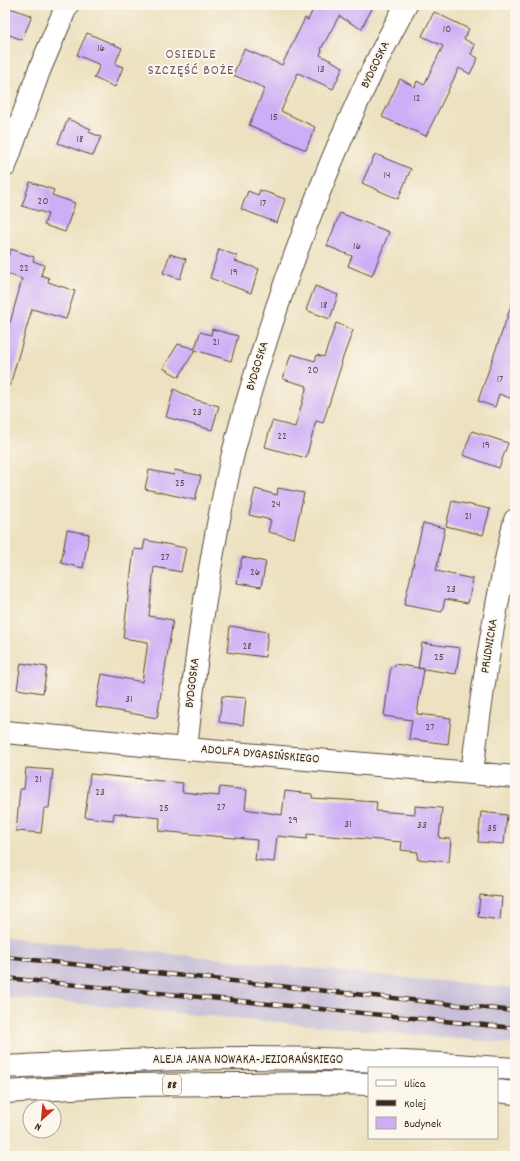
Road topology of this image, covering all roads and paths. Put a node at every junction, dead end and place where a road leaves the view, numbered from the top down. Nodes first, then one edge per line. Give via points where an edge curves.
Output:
1 (67, 5) edge
2 (406, 5) edge
3 (5, 166) edge
4 (515, 520) edge
5 (5, 732) edge
6 (186, 749) junction
7 (472, 773) junction
8 (515, 778) edge
9 (5, 1067) edge
10 (492, 1067) edge
11 (498, 1068) edge
12 (515, 1069) edge
13 (368, 1084) edge
14 (498, 1091) edge
15 (5, 1092) edge
16 (515, 1093) edge

1 - 3 street
2 - 6 street, BYDGOSKA via 331,162 296,252 245,409 219,518 204,600
4 - 7 street, PRUDNICKA via 492,627
5 - 6 street, ADOLFA DYGASIŃSKIEGO
6 - 7 street, ADOLFA DYGASIŃSKIEGO
7 - 8 street, ADOLFA DYGASIŃSKIEGO
9 - 10 street, ALEJA JANA NOWAKA-JEZIORAŃSKIEGO / 88 via 109,1061 243,1058 355,1060
11 - 12 street, ALEJA JANA NOWAKA-JEZIORAŃSKIEGO / 88
13 - 15 street, ALEJA JANA NOWAKA-JEZIORAŃSKIEGO / 88 via 122,1085
14 - 16 street

